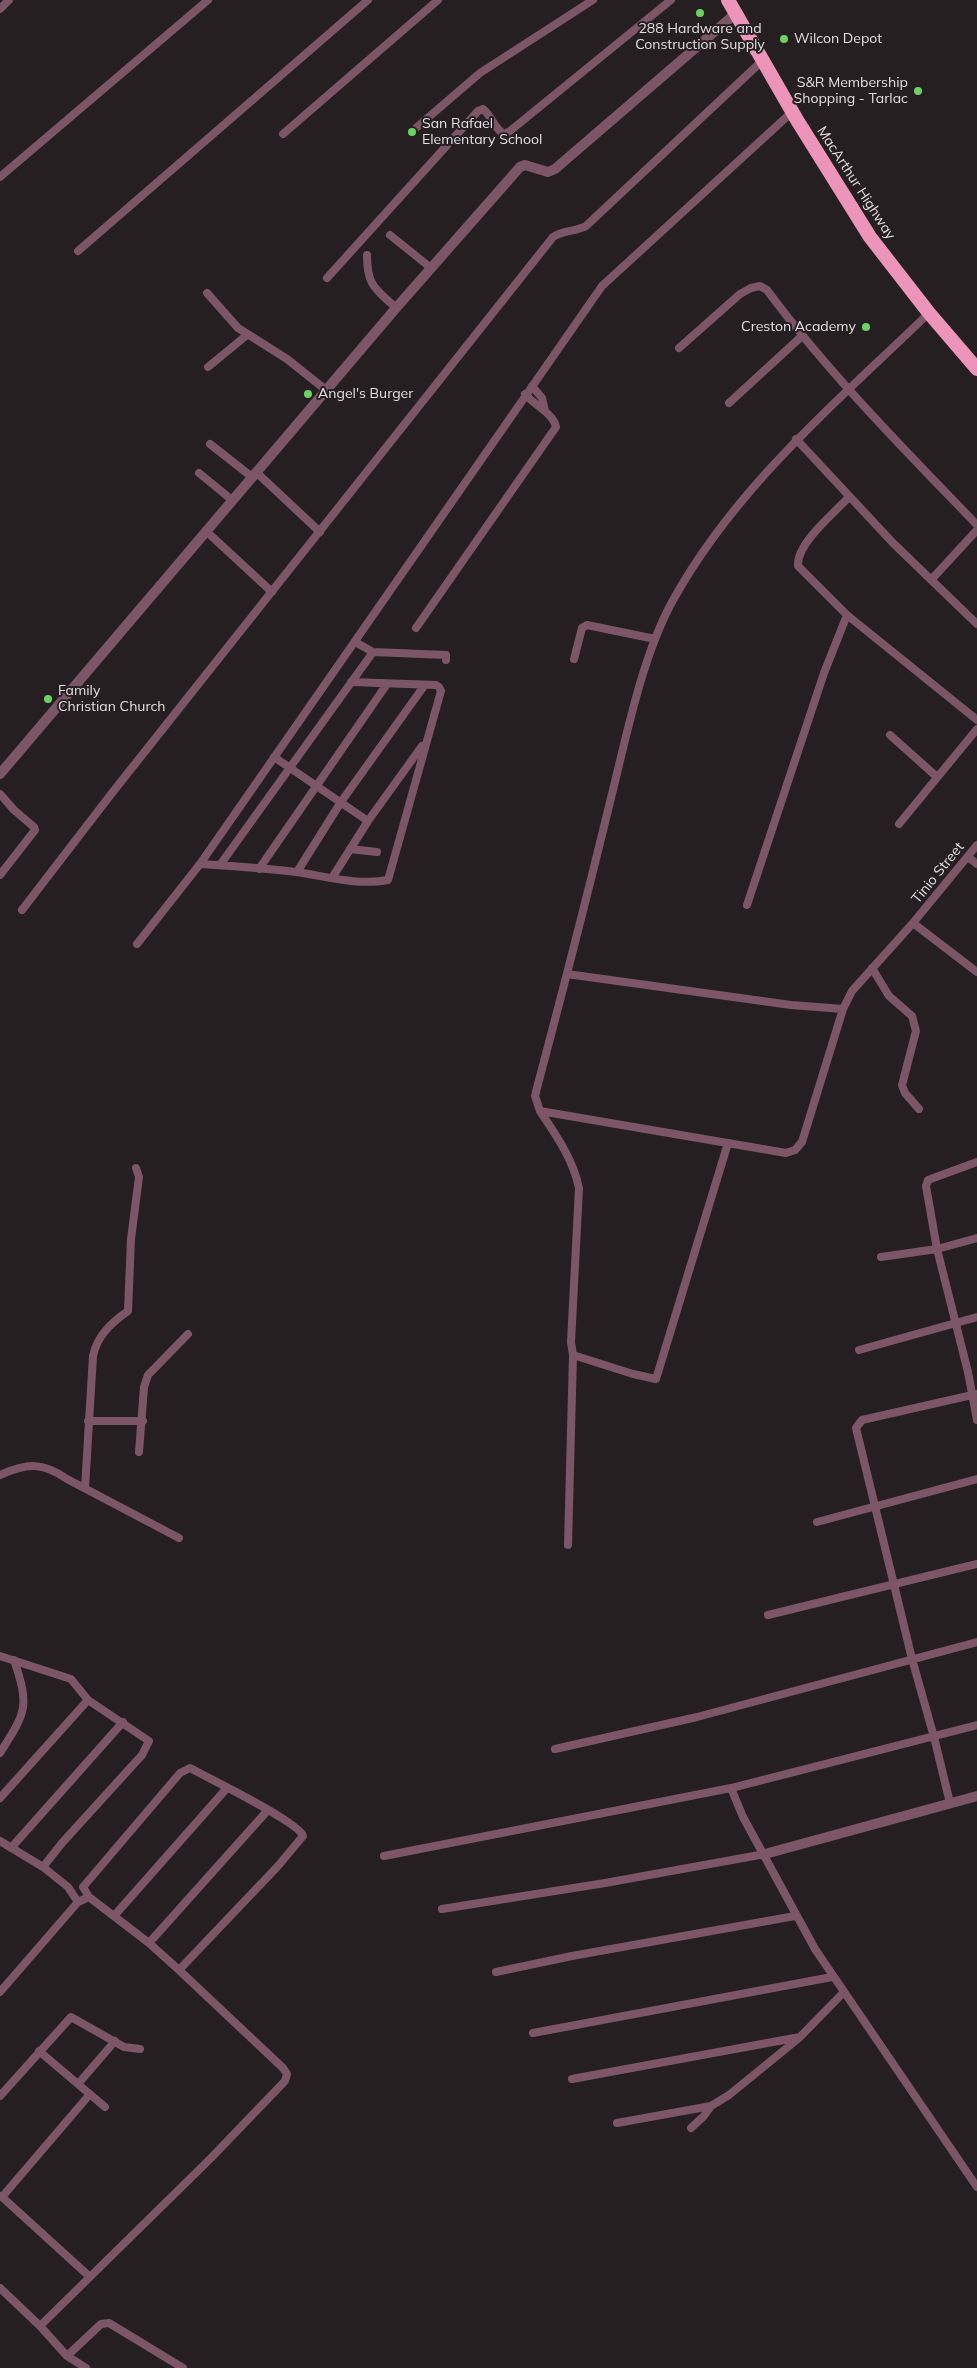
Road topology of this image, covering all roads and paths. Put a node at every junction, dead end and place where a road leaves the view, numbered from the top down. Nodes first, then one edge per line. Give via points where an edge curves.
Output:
1 (10, 0) edge
2 (208, 0) edge
3 (368, 0) edge
4 (438, 0) edge
5 (593, 0) edge
6 (671, 0) edge
7 (728, 0) edge
8 (0, 8) edge
9 (735, 14) junction
10 (762, 61) junction
11 (792, 112) junction
12 (416, 128) dead end
13 (283, 134) dead end
14 (0, 177) edge
15 (390, 235) dead end
16 (78, 251) dead end
17 (367, 255) dead end
18 (431, 268) junction
19 (327, 278) dead end
20 (207, 293) dead end
21 (396, 308) junction
22 (929, 313) junction
23 (247, 335) junction
24 (802, 336) junction
25 (679, 348) dead end
26 (208, 367) dead end
27 (977, 369) edge
28 (532, 386) junction
29 (326, 390) junction
30 (848, 391) junction
31 (526, 394) junction
32 (729, 403) dead end
33 (545, 411) junction
34 (796, 440) junction
35 (210, 444) dead end
36 (199, 473) dead end
37 (254, 475) junction
38 (849, 497) junction
39 (232, 500) junction
40 (977, 525) edge
41 (977, 530) edge
42 (206, 531) junction
43 (320, 532) junction
44 (931, 580) junction
45 (272, 592) junction
46 (847, 615) junction
47 (977, 624) edge
48 (416, 628) dead end
49 (655, 639) junction
50 (355, 642) junction
51 (373, 652) junction
52 (574, 659) dead end
53 (446, 660) dead end
54 (351, 682) junction
55 (387, 684) junction
56 (424, 686) junction
57 (977, 720) edge
58 (977, 730) edge
59 (890, 736) dead end
60 (425, 742) junction
61 (274, 757) junction
62 (290, 767) junction
63 (0, 774) edge
64 (937, 777) junction
65 (316, 786) junction
66 (0, 794) edge
67 (341, 802) junction
68 (368, 821) junction
69 (899, 824) dead end
70 (977, 845) edge
71 (350, 849) junction
72 (377, 852) dead end
73 (968, 857) junction
74 (200, 864) junction
75 (977, 864) edge
76 (220, 866) junction
77 (259, 869) junction
78 (297, 872) junction
79 (0, 875) edge
80 (332, 878) junction
81 (747, 905) dead end
82 (22, 910) dead end
83 (913, 923) junction
84 (137, 944) dead end
85 (872, 968) junction
86 (977, 972) edge
87 (567, 974) junction
88 (843, 1009) junction
89 (919, 1109) dead end
90 (540, 1111) junction
91 (728, 1143) junction
92 (977, 1162) edge
93 (136, 1168) dead end
94 (977, 1238) edge
95 (937, 1249) junction
96 (881, 1257) dead end
97 (977, 1318) edge
98 (956, 1323) junction
99 (188, 1334) dead end
100 (859, 1350) dead end
101 (573, 1355) junction
102 (974, 1395) edge
103 (977, 1420) edge
104 (88, 1421) junction
105 (143, 1421) junction
106 (139, 1452) dead end
107 (0, 1475) edge
108 (977, 1478) edge
109 (85, 1488) junction
110 (876, 1505) junction
111 (817, 1522) dead end
112 (179, 1538) dead end
113 (568, 1545) dead end
114 (977, 1564) edge
115 (895, 1583) junction
116 (768, 1615) dead end
117 (977, 1642) edge
118 (0, 1656) edge
119 (912, 1659) junction
120 (14, 1660) junction
121 (88, 1700) junction
122 (123, 1722) junction
123 (977, 1725) edge
124 (934, 1737) junction
125 (555, 1749) dead end
126 (0, 1753) edge
127 (227, 1788) junction
128 (731, 1788) junction
129 (977, 1796) edge
130 (0, 1798) edge
131 (950, 1803) junction
132 (268, 1810) junction
133 (0, 1841) edge
134 (11, 1848) junction
135 (765, 1854) junction
136 (384, 1856) dead end
137 (43, 1868) junction
138 (89, 1897) junction
139 (78, 1902) junction
140 (442, 1909) dead end
141 (114, 1916) junction
142 (795, 1916) junction
143 (149, 1943) junction
144 (179, 1970) junction
145 (496, 1972) dead end
146 (832, 1977) junction
147 (0, 1992) edge
148 (843, 1993) junction
149 (533, 2033) dead end
150 (800, 2037) junction
151 (114, 2041) junction
152 (140, 2049) dead end
153 (39, 2052) junction
154 (572, 2080) dead end
155 (78, 2084) junction
156 (90, 2094) junction
157 (0, 2096) edge
158 (711, 2106) junction
159 (105, 2107) dead end
160 (617, 2123) dead end
161 (691, 2128) dead end
162 (977, 2187) edge
163 (1, 2196) edge
164 (90, 2277) junction
165 (0, 2288) edge
166 (40, 2326) junction
167 (67, 2356) junction
168 (86, 2368) edge
169 (182, 2368) edge

1 - 8 street
2 - 14 street
3 - 16 street
4 - 13 street
5 - 12 street via 480,73
6 - 19 street via 510,131 500,132 487,112 483,109 478,111
7 - 9 highway, MacArthur Highway
9 - 10 highway, MacArthur Highway
9 - 18 street via 555,169 548,172 524,165 520,167
10 - 11 highway, MacArthur Highway
10 - 43 street via 586,226 560,232 553,237
11 - 22 highway, MacArthur Highway via 870,238
11 - 28 street via 607,280
15 - 18 street
17 - 21 street via 371,283
18 - 21 street
20 - 23 street
21 - 29 street
22 - 27 highway, MacArthur Highway
22 - 30 street
23 - 26 street
23 - 29 street via 287,359
24 - 25 street via 767,290 760,286 740,294
24 - 30 street
24 - 32 street
28 - 31 street
28 - 33 street via 542,398
29 - 37 street
30 - 34 street
30 - 40 street
31 - 33 street via 534,405
31 - 50 street
33 - 48 street via 555,421 556,428
34 - 38 street
34 - 49 street via 719,528 672,602
35 - 37 street
36 - 39 street
37 - 39 street
37 - 43 street
38 - 44 street
38 - 46 street via 797,556 798,566
39 - 42 street
41 - 44 street
42 - 45 street
42 - 63 street
43 - 45 street
44 - 47 street
45 - 82 street
46 - 57 street
46 - 81 street via 824,673
49 - 52 street via 587,625 582,628
49 - 87 street via 620,762
50 - 51 street
50 - 61 street
51 - 53 street via 441,654 446,655
51 - 54 street
54 - 55 street
54 - 62 street
55 - 56 street
55 - 65 street
56 - 60 street via 440,687 441,691
56 - 67 street
58 - 64 street
59 - 64 street
60 - 68 street
60 - 80 street via 388,880
61 - 62 street
61 - 74 street
62 - 65 street
62 - 76 street
64 - 69 street
65 - 67 street
65 - 77 street
66 - 79 street via 36,830
67 - 68 street
67 - 78 street
68 - 71 street
70 - 73 street, Tinio Street
71 - 72 street
71 - 80 street
73 - 75 street
73 - 83 street, Tinio Street
74 - 76 street
74 - 84 street
76 - 77 street
77 - 78 street
78 - 80 street
83 - 85 street
83 - 86 street, Tinio Street
85 - 88 street via 852,991
85 - 89 street via 889,996 912,1016 916,1032 902,1085
87 - 88 street via 791,1005
87 - 90 street via 535,1096
88 - 91 street via 802,1142 795,1150 786,1153
90 - 91 street
90 - 101 street via 561,1142 579,1188
91 - 101 street via 656,1379
92 - 95 street via 927,1182
93 - 104 street via 139,1177 131,1240 128,1311 96,1342
94 - 95 street
95 - 96 street
95 - 98 street
97 - 98 street
98 - 100 street
98 - 102 street
99 - 105 street via 148,1375 144,1387
101 - 113 street
102 - 103 street
102 - 110 street via 866,1419 857,1425
104 - 105 street
104 - 109 street
105 - 106 street
107 - 109 street via 34,1465 52,1468
108 - 110 street
109 - 112 street
110 - 111 street
110 - 115 street
114 - 115 street
115 - 116 street
115 - 119 street
117 - 119 street
118 - 120 street
119 - 124 street
119 - 125 street via 697,1717
120 - 121 street via 70,1679
120 - 126 street via 23,1688 24,1712
121 - 122 street
121 - 130 street
122 - 134 street
122 - 137 street via 148,1739 147,1748
123 - 124 street
124 - 128 street
124 - 131 street
127 - 132 street
127 - 138 street via 190,1768 184,1769 83,1885
127 - 141 street
128 - 135 street via 743,1817
128 - 136 street
129 - 131 street
131 - 135 street
132 - 143 street
132 - 144 street via 298,1829 303,1836
133 - 134 street
134 - 137 street
135 - 140 street
135 - 142 street
137 - 139 street via 68,1887
138 - 139 street
138 - 141 street
139 - 147 street
141 - 143 street
142 - 145 street
142 - 146 street
143 - 144 street
144 - 164 street via 283,2068 287,2074 285,2082
146 - 148 street
146 - 149 street
148 - 150 street
148 - 162 street
150 - 154 street
150 - 158 street
151 - 152 street via 124,2047
151 - 153 street via 71,2017
151 - 155 street
153 - 155 street
153 - 157 street
155 - 156 street
156 - 159 street
156 - 163 street
158 - 160 street
158 - 161 street
163 - 164 street
164 - 166 street
165 - 166 street
166 - 167 street
167 - 168 street
167 - 169 street via 101,2324 109,2323

